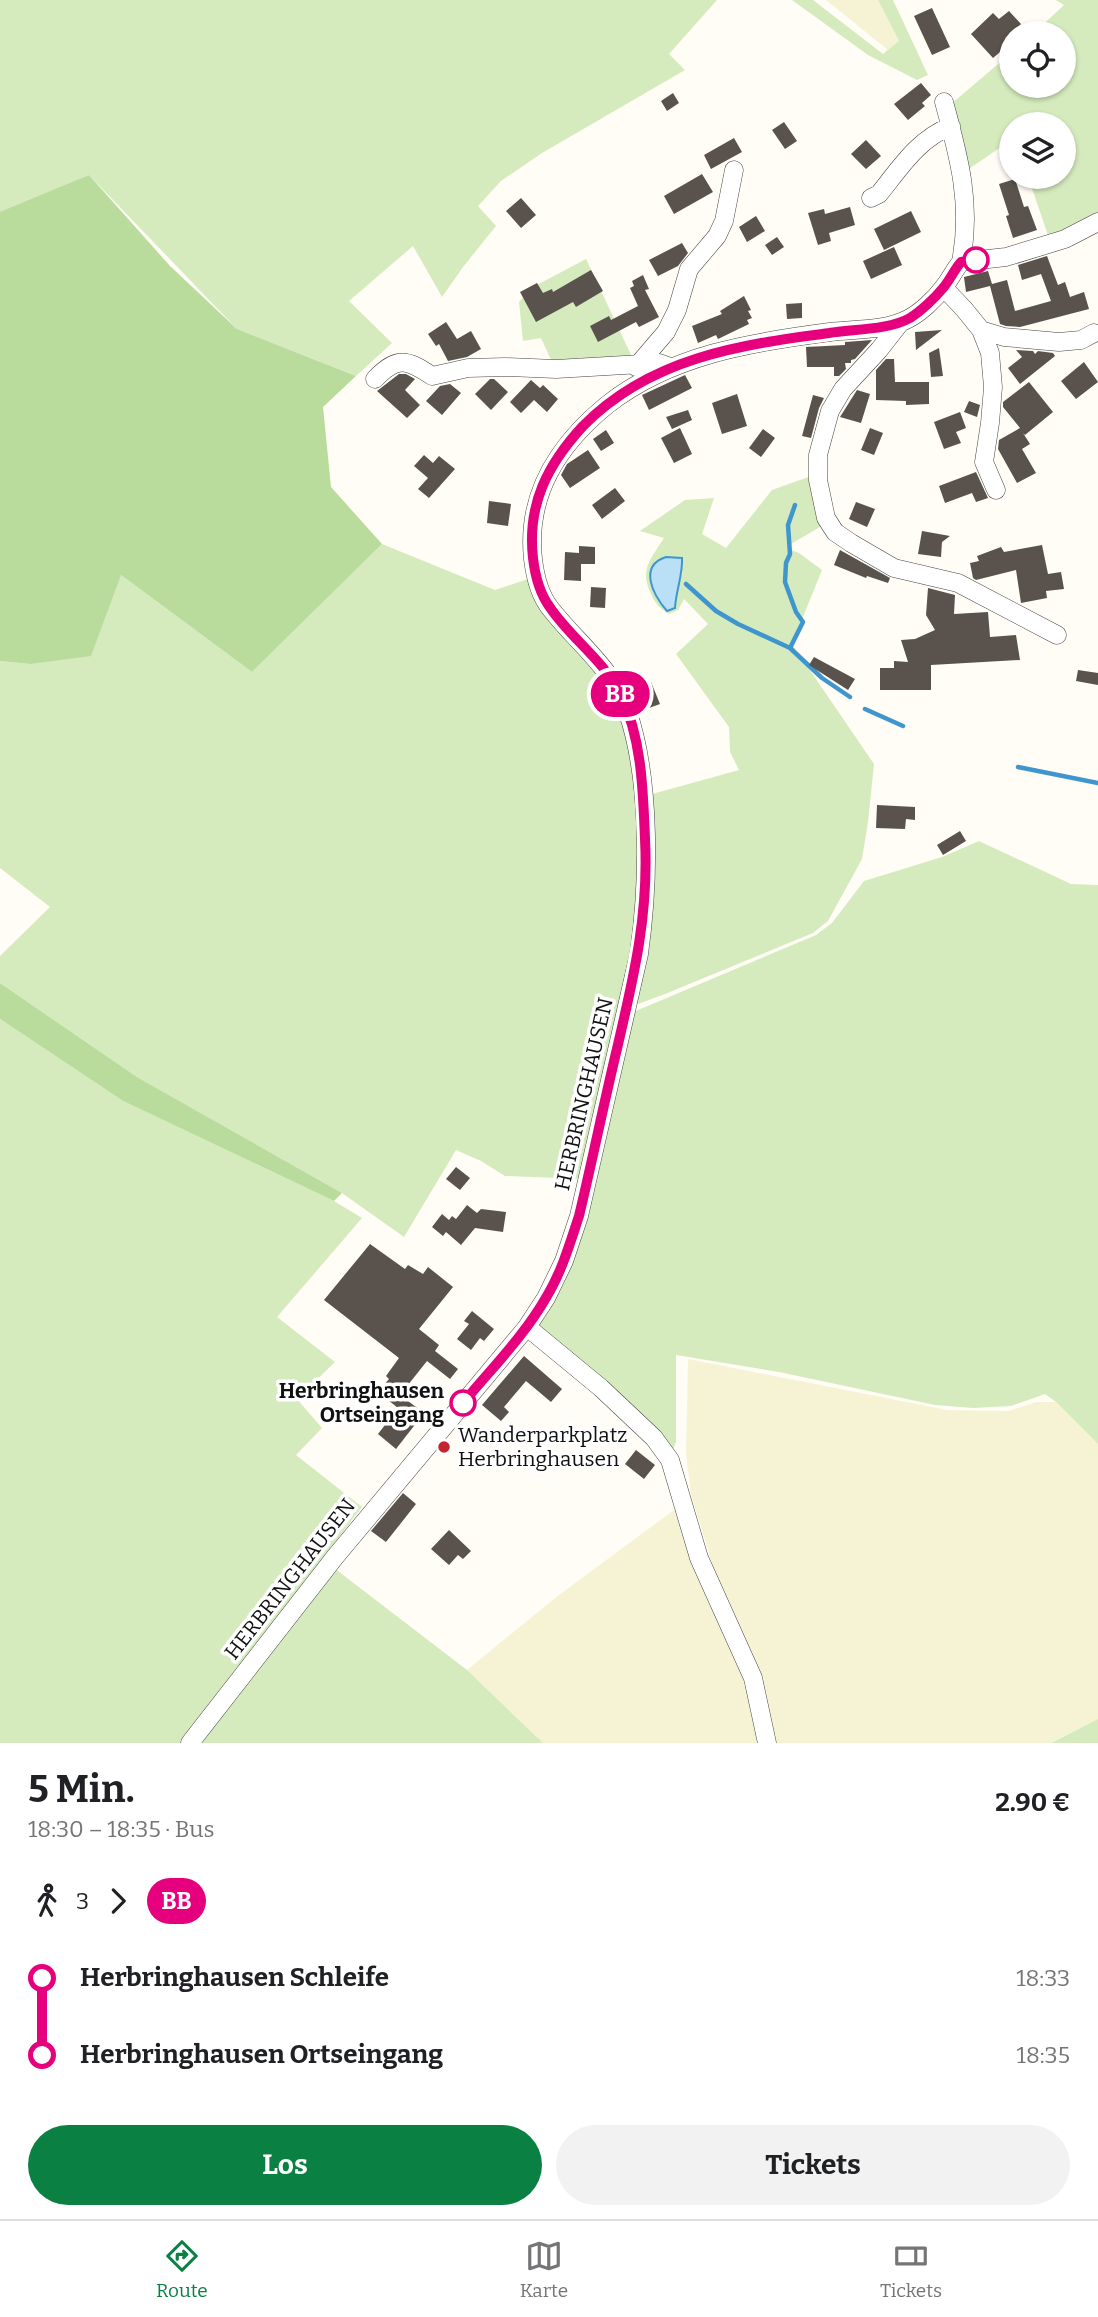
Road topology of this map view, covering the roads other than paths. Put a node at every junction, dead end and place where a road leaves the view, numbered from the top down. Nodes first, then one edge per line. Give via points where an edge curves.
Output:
1 (944, 102) dead end
2 (951, 126) junction
3 (734, 170) dead end
4 (871, 198) dead end
5 (1098, 222) edge
6 (961, 262) junction
7 (944, 288) junction
8 (901, 322) junction
9 (981, 330) junction
10 (1094, 333) dead end
11 (638, 364) junction
12 (670, 367) junction
13 (375, 379) dead end
14 (625, 391) junction
15 (996, 490) dead end
16 (1056, 635) dead end
17 (527, 1327) junction
18 (190, 1743) edge
19 (767, 1743) edge

1 - 2 street
2 - 4 street via 917,147
2 - 6 street via 966,208
3 - 11 street, HERBRINGHAUSEN via 718,236 689,270 666,332
5 - 6 street via 1065,239 1006,257
6 - 7 street, HERBRINGHAUSEN
7 - 8 street, HERBRINGHAUSEN
7 - 9 street
8 - 12 street, HERBRINGHAUSEN via 758,344
8 - 16 street via 843,388 830,411 818,455 826,518 835,532 894,568 958,583
9 - 10 street via 1059,342 1081,340
9 - 15 street via 990,353 993,387 984,462
11 - 12 street, HERBRINGHAUSEN
11 - 13 street, HERBRINGHAUSEN via 468,368 432,376 417,366 395,362
11 - 14 street, HERBRINGHAUSEN via 623,386
12 - 14 street, HERBRINGHAUSEN
14 - 17 street, HERBRINGHAUSEN via 584,425 561,452 542,485 530,536 535,576 549,606 610,675 628,711 640,768 646,860 636,967 579,1216 557,1277
17 - 18 street, HERBRINGHAUSEN via 335,1557
17 - 19 street via 601,1388 654,1438 670,1460 699,1558 753,1678

